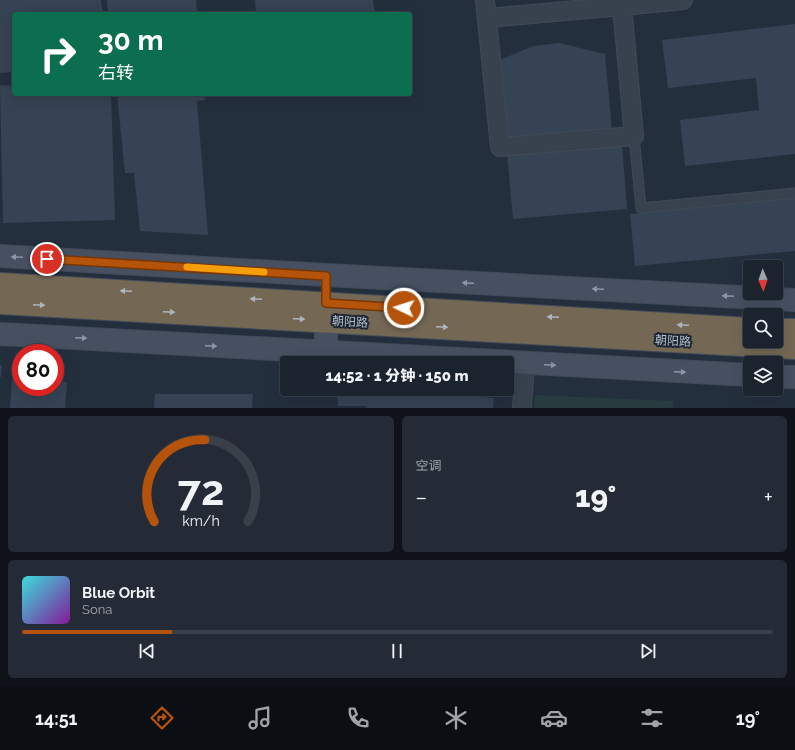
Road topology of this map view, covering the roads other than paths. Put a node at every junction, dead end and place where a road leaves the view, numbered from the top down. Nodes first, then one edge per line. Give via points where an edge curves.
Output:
1 (485, 0) edge
2 (683, 0) edge
3 (622, 6) junction
4 (487, 18) junction
5 (634, 136) junction
6 (795, 194) edge
7 (0, 256) edge
8 (326, 276) junction
9 (0, 284) edge
10 (795, 300) edge
11 (0, 303) edge
12 (326, 312) junction
13 (743, 328) edge
14 (783, 330) edge
15 (795, 330) edge
16 (0, 334) edge
17 (795, 348) edge
18 (326, 353) junction
19 (525, 364) junction
20 (743, 375) edge
21 (783, 377) edge
22 (795, 377) edge
23 (522, 408) edge

1 - 4 street
2 - 3 street
3 - 4 street
3 - 5 street
4 - 5 street via 500,147
5 - 6 lane via 641,208
8 -> 7 street
10 -> 8 street
8 - 12 street
12 -> 9 highway, 朝阳路
11 -> 12 highway, 朝阳路
13 -> 12 highway, 朝阳路
12 -> 17 highway, 朝阳路
12 - 18 street
14 - 15 highway
16 -> 18 street
18 - 19 street
19 -> 20 street
19 - 23 street
21 - 22 street

